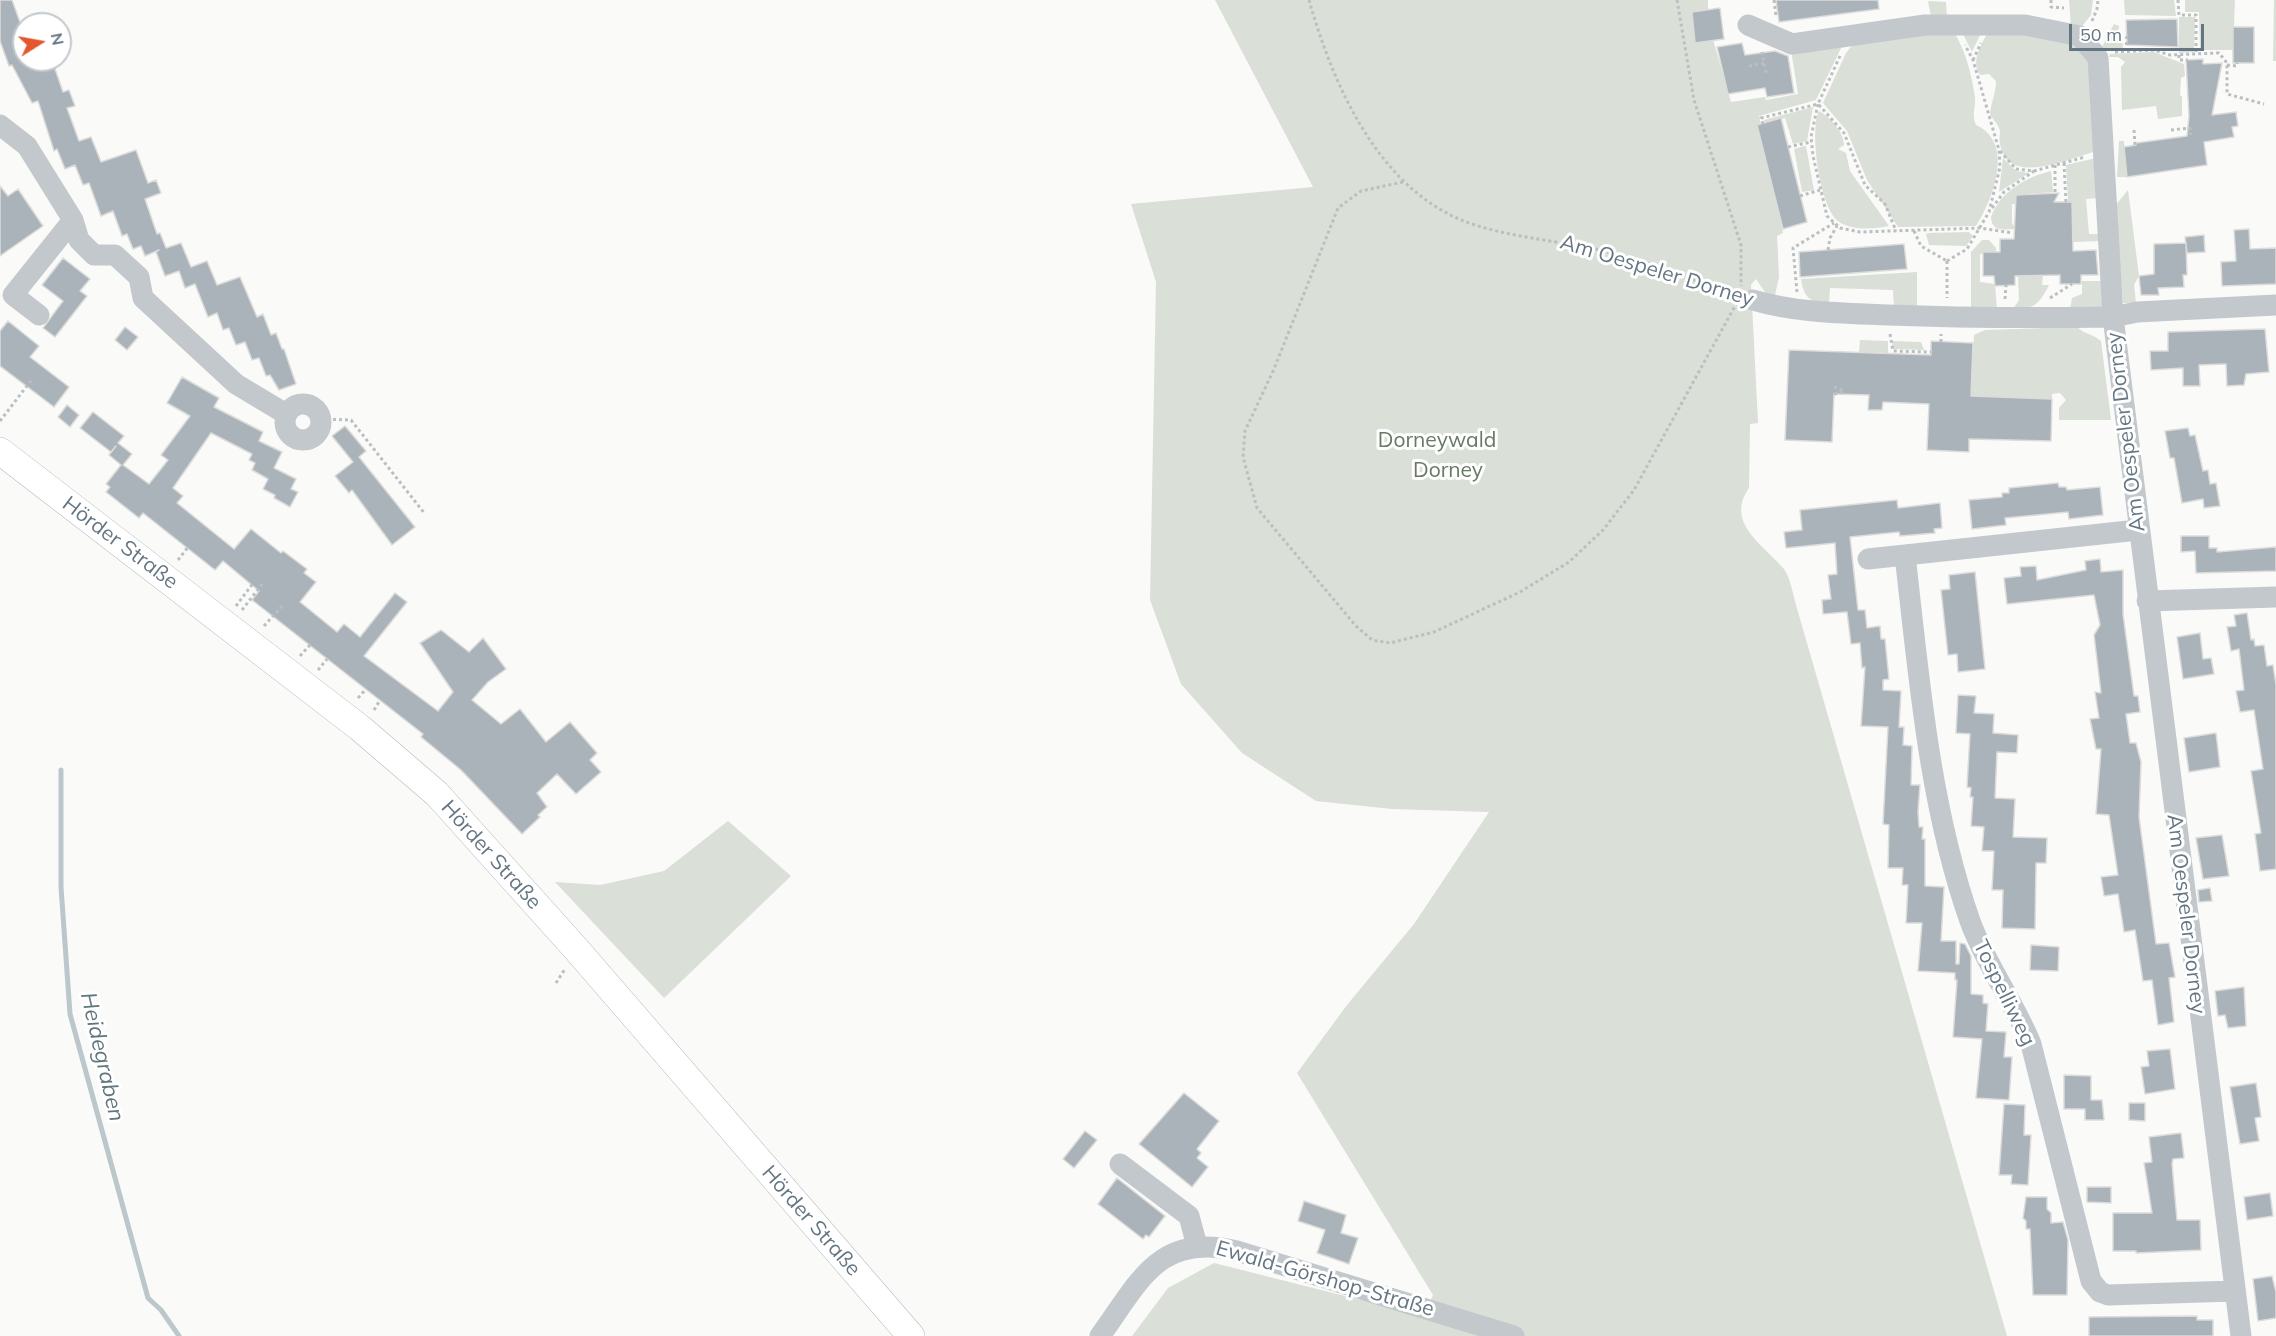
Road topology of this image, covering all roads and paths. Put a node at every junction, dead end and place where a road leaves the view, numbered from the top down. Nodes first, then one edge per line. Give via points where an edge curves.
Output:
1 (1309, 0) edge
2 (1677, 0) edge
3 (2051, 0) edge
4 (2178, 0) edge
5 (2064, 8) dead end
6 (1953, 24) junction
7 (1748, 25) dead end
8 (2127, 33) dead end
9 (1850, 36) junction
10 (2126, 51) junction
11 (2096, 52) junction
12 (2196, 53) junction
13 (2179, 55) junction
14 (2188, 60) dead end
15 (2237, 63) dead end
16 (2227, 65) junction
17 (1749, 66) dead end
18 (1766, 73) dead end
19 (1818, 104) junction
20 (2264, 104) dead end
21 (0, 124) edge
22 (1763, 124) dead end
23 (2134, 130) dead end
24 (2171, 130) dead end
25 (2191, 135) dead end
26 (1811, 142) junction
27 (2135, 145) dead end
28 (1788, 147) dead end
29 (1999, 150) junction
30 (2103, 152) junction
31 (2064, 163) junction
32 (2055, 165) junction
33 (2034, 171) junction
34 (1403, 182) junction
35 (1820, 190) junction
36 (2055, 193) dead end
37 (1800, 196) dead end
38 (2066, 202) dead end
39 (1989, 212) junction
40 (73, 220) junction
41 (1835, 225) junction
42 (1980, 228) junction
43 (1896, 231) junction
44 (1914, 231) junction
45 (2013, 233) dead end
46 (1828, 250) dead end
47 (1947, 261) junction
48 (2072, 284) dead end
49 (2067, 288) dead end
50 (2060, 291) dead end
51 (1747, 298) junction
52 (2059, 298) dead end
53 (2276, 305) edge
54 (1798, 308) junction
55 (39, 315) dead end
56 (1946, 317) junction
57 (2113, 317) junction
58 (1890, 344) dead end
59 (1931, 352) dead end
60 (33, 378) dead end
61 (1834, 387) dead end
62 (1834, 394) dead end
63 (286, 414) junction
64 (321, 419) junction
65 (0, 421) edge
66 (0, 451) edge
67 (425, 514) dead end
68 (2138, 530) junction
69 (188, 547) dead end
70 (1905, 555) junction
71 (1868, 559) dead end
72 (178, 560) dead end
73 (254, 582) dead end
74 (262, 583) dead end
75 (2276, 597) edge
76 (2147, 601) junction
77 (283, 605) dead end
78 (236, 606) dead end
79 (241, 610) dead end
80 (263, 627) dead end
81 (309, 645) dead end
82 (299, 657) dead end
83 (327, 659) dead end
84 (316, 671) dead end
85 (366, 688) dead end
86 (380, 700) dead end
87 (355, 702) dead end
88 (371, 714) dead end
89 (1120, 1164) dead end
90 (1197, 1246) junction
91 (2234, 1291) junction
92 (910, 1336) edge
93 (1100, 1336) edge
94 (1514, 1336) edge
95 (2241, 1336) edge

1 - 34 path, Am Oespeler Dorney via 1338,82 1363,128
2 - 51 path via 1694,100 1741,245
3 - 5 path via 2051,7
4 - 12 path via 2178,15 2196,15
6 - 9 street
6 - 11 street via 2025,25 2064,31 2080,36
6 - 29 path via 1973,60
7 - 9 street via 1792,44
8 - 10 path
9 - 19 path
10 - 11 path
10 - 13 path via 2154,50
11 - 30 street via 2101,66
12 - 13 path
12 - 16 path via 2219,53
13 - 14 path via 2179,60
15 - 16 path
16 - 20 path via 2227,94
17 - 18 path via 1765,64
19 - 22 path via 1761,118
19 - 26 path
19 - 43 path via 1844,133 1865,185 1884,204
21 - 40 street via 27,146
23 - 27 path
24 - 25 path via 2190,128
26 - 28 path
26 - 35 path
29 - 33 path via 2016,169
29 - 39 path via 1998,185
30 - 31 path
30 - 57 street
31 - 32 path
31 - 38 path
32 - 33 path
32 - 36 path
33 - 39 path via 2004,192
34 - 51 path, Am Oespeler Dorney via 1444,211 1473,225 1603,251
34 - 51 path via 1361,191 1338,208 1245,431 1243,457 1257,508 1372,640 1390,643 1434,632 1520,592 1569,562 1603,530 1634,490
35 - 37 path
35 - 41 path via 1827,216
39 - 42 path
40 - 55 street via 13,295
40 - 63 street via 79,240 94,255 115,255 139,277 143,298 236,384
41 - 43 path via 1860,232
41 - 46 path
41 - 54 path via 1793,248
42 - 44 path
42 - 45 path
42 - 47 path via 1967,249
43 - 44 path
44 - 47 path via 1921,246
47 - 56 path
48 - 49 path
50 - 52 path
51 - 54 street, Am Oespeler Dorney
53 - 57 street via 2137,312
54 - 56 street, Am Oespeler Dorney
56 - 57 street, Am Oespeler Dorney
57 - 68 street, Am Oespeler Dorney
58 - 59 path via 1893,351
60 - 65 path
61 - 62 path via 1845,391
63 - 64 street via 298,404 308,405 317,410
63 - 64 street via 286,431 300,440 317,434
64 - 67 path via 351,420
66 - 92 main road, Hörder Straße via 353,722 437,794
68 - 70 street
68 - 76 street, Am Oespeler Dorney
69 - 72 path
70 - 71 street
70 - 91 street, Tospelliweg via 1931,753 1961,893 1976,936 2031,1044 2093,1285 2108,1295
73 - 78 path
74 - 79 path
75 - 76 street
76 - 91 street, Am Oespeler Dorney
77 - 80 path
81 - 82 path
83 - 84 path
85 - 87 path
86 - 88 path
89 - 90 street via 1189,1216
90 - 93 street, Ewald-Görshop-Straße via 1162,1259
90 - 94 street, Ewald-Görshop-Straße via 1237,1251
91 - 95 street, Am Oespeler Dorney

